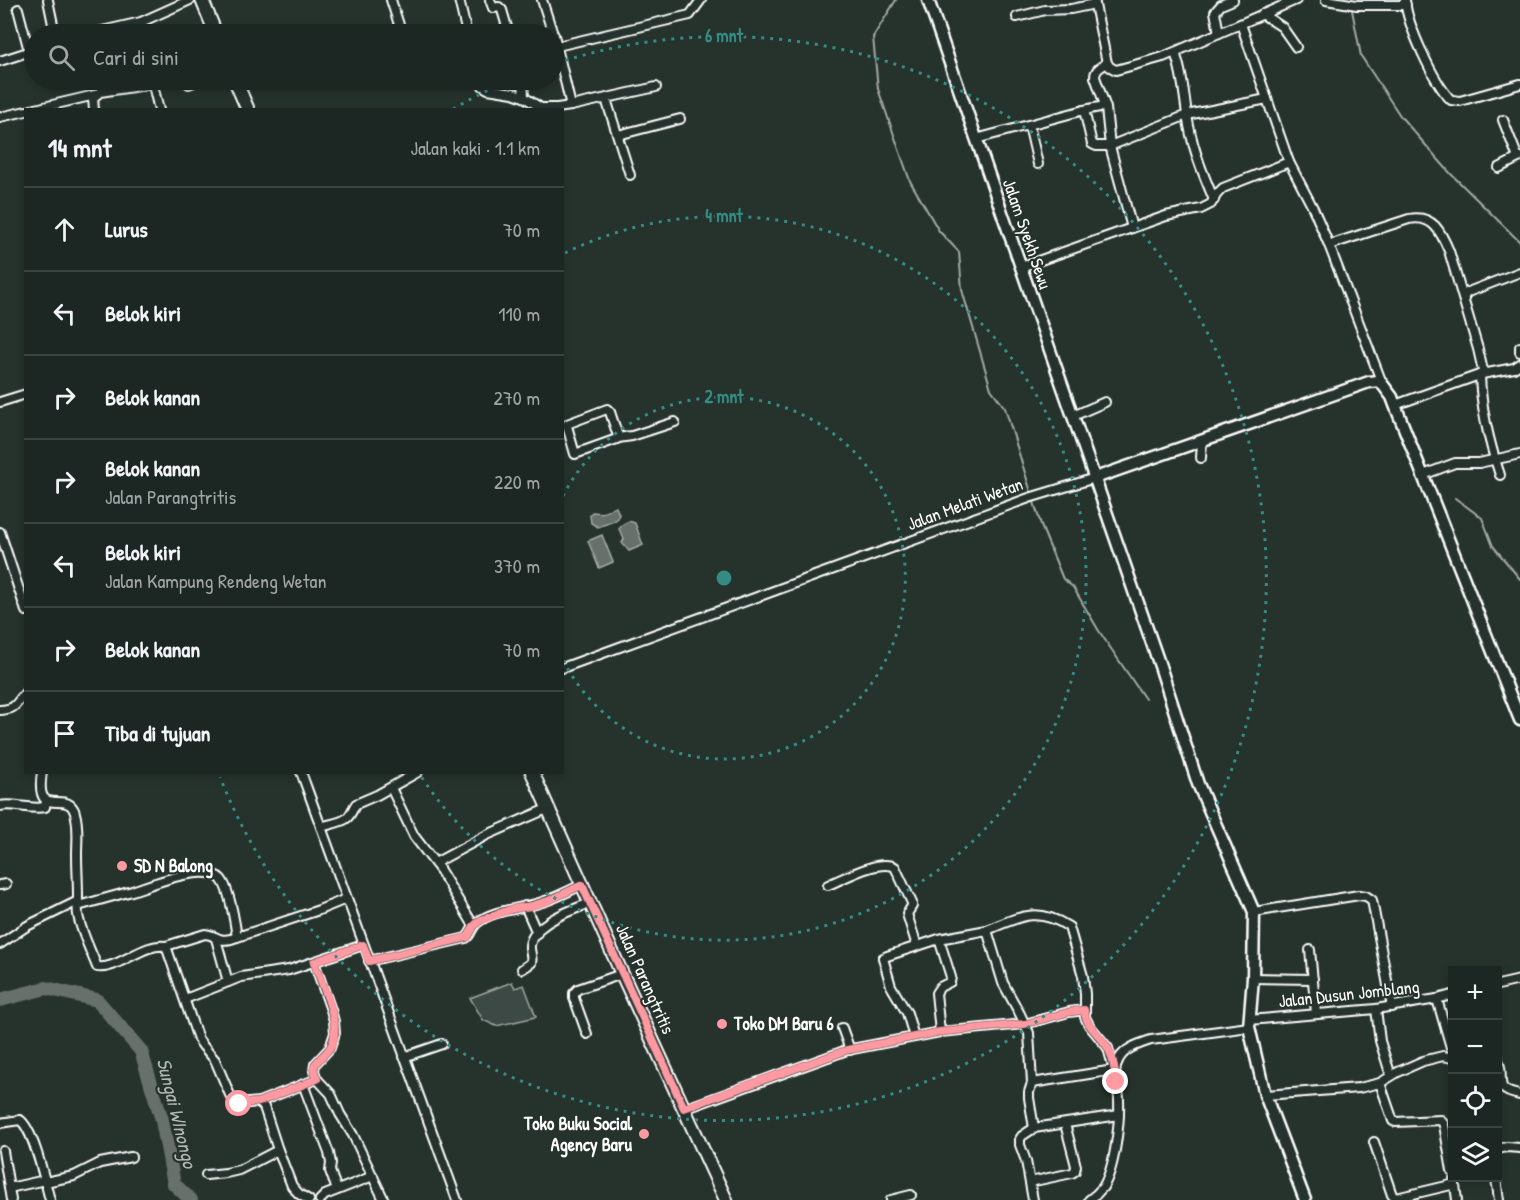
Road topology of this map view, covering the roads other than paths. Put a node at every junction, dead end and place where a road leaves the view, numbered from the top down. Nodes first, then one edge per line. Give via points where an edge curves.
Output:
1 (48, 0) edge
2 (190, 0) edge
3 (202, 0) edge
4 (392, 0) edge
5 (459, 0) edge
6 (490, 0) edge
7 (542, 0) edge
8 (701, 0) edge
9 (928, 0) edge
10 (1233, 0) edge
11 (1296, 0) edge
12 (1326, 0) edge
13 (1094, 2) edge
14 (1405, 3) edge
15 (18, 9) dead end
16 (1263, 14) junction
17 (1017, 17) dead end
18 (141, 22) joint
19 (53, 24) edge
20 (134, 24) edge
21 (212, 24) edge
22 (399, 24) edge
23 (465, 24) edge
24 (506, 24) edge
25 (550, 24) edge
26 (1241, 24) junction
27 (24, 27) edge
28 (1218, 33) junction
29 (564, 44) edge
30 (1296, 47) dead end
31 (1175, 53) junction
32 (24, 54) edge
33 (0, 61) edge
34 (1107, 63) junction
35 (564, 76) edge
36 (1520, 84) edge
37 (656, 87) dead end
38 (110, 90) edge
39 (154, 90) edge
40 (239, 90) edge
41 (494, 90) edge
42 (524, 90) edge
43 (95, 95) junction
44 (524, 97) junction
45 (606, 99) junction
46 (1267, 99) junction
47 (571, 106) junction
48 (1105, 106) junction
49 (40, 108) edge
50 (94, 108) edge
51 (158, 108) edge
52 (247, 108) edge
53 (1084, 110) junction
54 (24, 111) edge
55 (1187, 115) junction
56 (0, 117) edge
57 (680, 119) dead end
58 (1503, 120) dead end
59 (1029, 125) junction
60 (618, 135) junction
61 (976, 139) junction
62 (1110, 146) junction
63 (1519, 157) edge
64 (1289, 162) junction
65 (1038, 164) dead end
66 (1498, 168) dead end
67 (630, 175) dead end
68 (1214, 201) junction
69 (1132, 228) junction
70 (1329, 244) junction
71 (1021, 267) junction
72 (1520, 272) edge
73 (1464, 299) junction
74 (1520, 347) edge
75 (1520, 352) edge
76 (1520, 365) edge
77 (1481, 374) junction
78 (1382, 383) junction
79 (24, 395) edge
80 (0, 402) edge
81 (1105, 402) dead end
82 (1395, 405) junction
83 (1073, 416) junction
84 (675, 422) dead end
85 (618, 438) junction
86 (1202, 440) junction
87 (572, 444) junction
88 (564, 447) edge
89 (1520, 454) edge
90 (1201, 458) dead end
91 (1494, 459) junction
92 (1424, 475) junction
93 (1500, 476) dead end
94 (1095, 478) junction
95 (0, 532) edge
96 (24, 605) edge
97 (564, 667) edge
98 (24, 695) edge
99 (0, 710) edge
100 (1520, 720) edge
101 (42, 774) edge
102 (302, 774) edge
103 (415, 774) edge
104 (533, 774) edge
105 (391, 788) junction
106 (46, 801) junction
107 (0, 806) edge
108 (549, 808) junction
109 (321, 827) junction
110 (435, 863) junction
111 (582, 885) junction
112 (828, 885) dead end
113 (346, 899) junction
114 (591, 903) junction
115 (78, 904) junction
116 (525, 906) junction
117 (1254, 912) junction
118 (474, 926) junction
119 (987, 930) junction
120 (537, 933) junction
121 (237, 938) junction
122 (216, 939) junction
123 (939, 939) junction
124 (0, 944) edge
125 (363, 945) junction
126 (166, 946) junction
127 (917, 946) junction
128 (1310, 950) dead end
129 (369, 961) junction
130 (314, 962) junction
131 (522, 969) dead end
132 (622, 974) junction
133 (1253, 978) junction
134 (1313, 979) junction
135 (1520, 980) edge
136 (228, 982) junction
137 (1502, 984) edge
138 (1448, 997) edge
139 (185, 999) junction
140 (1437, 999) junction
141 (1392, 1007) junction
142 (1376, 1009) junction
143 (1084, 1010) junction
144 (1316, 1013) junction
145 (1025, 1024) junction
146 (1249, 1024) junction
147 (843, 1028) dead end
148 (940, 1032) junction
149 (587, 1034) dead end
150 (914, 1037) junction
151 (1448, 1037) edge
152 (442, 1044) dead end
153 (850, 1050) junction
154 (404, 1057) junction
155 (1448, 1057) edge
156 (1114, 1070) junction
157 (1501, 1074) edge
158 (1392, 1076) junction
159 (317, 1079) junction
160 (1032, 1083) junction
161 (1380, 1083) junction
162 (303, 1084) junction
163 (1265, 1095) junction
164 (1520, 1095) edge
165 (259, 1102) junction
166 (684, 1108) junction
167 (1119, 1115) junction
168 (0, 1123) edge
169 (1065, 1124) junction
170 (1034, 1128) junction
171 (1374, 1142) dead end
172 (1448, 1145) edge
173 (1502, 1148) edge
174 (1520, 1148) edge
175 (278, 1150) junction
176 (3, 1151) dead end
177 (131, 1157) dead end
178 (206, 1175) dead end
179 (373, 1176) junction
180 (45, 1181) junction
181 (1030, 1182) junction
182 (1451, 1182) edge
183 (1454, 1182) edge
184 (1497, 1182) edge
185 (9, 1188) junction
186 (337, 1190) junction
187 (911, 1194) dead end
188 (11, 1200) edge
189 (50, 1200) edge
190 (309, 1200) edge
191 (321, 1200) edge
192 (384, 1200) edge
193 (457, 1200) edge
194 (726, 1200) edge
195 (891, 1200) edge
196 (1033, 1200) edge
197 (1089, 1200) edge
198 (1305, 1200) edge
199 (1457, 1200) edge
200 (1499, 1200) edge

1 - 19 street
2 - 18 street
3 - 21 main road
4 - 22 street
5 - 23 street
6 - 24 street via 493,8 502,10
7 - 25 street
8 - 29 street via 690,15
9 - 61 street, Jalam Syekh Sewu
10 - 28 street via 1221,4 1215,12
11 - 16 street
12 - 14 street via 1357,5
13 - 17 street
13 - 34 street
14 - 36 street via 1421,49 1451,100 1460,101
15 - 27 street
16 - 26 street
16 - 30 street via 1282,27
18 - 20 street
26 - 28 street
26 - 46 street
28 - 31 street
31 - 34 street via 1116,70
31 - 55 street
32 - 33 street
34 - 48 street via 1095,74
35 - 47 street
37 - 45 street
38 - 43 street
39 - 51 street
40 - 52 main road
41 - 44 street
42 - 44 street
43 - 49 street
43 - 50 street
44 - 47 street via 541,108
45 - 47 street
45 - 60 street
46 - 55 street
46 - 64 street
48 - 53 street
48 - 62 street
53 - 59 street
53 - 62 street via 1092,144
54 - 56 street
55 - 62 street
55 - 68 street via 1195,151
57 - 60 street
58 - 63 street
59 - 61 street
59 - 65 street
60 - 67 street
61 - 71 street, Jalam Syekh Sewu
62 - 69 street
63 - 66 street
64 - 68 street via 1223,189
64 - 70 street
68 - 69 street via 1201,209
69 - 71 street
70 - 73 street via 1409,219 1430,220 1446,243
70 - 78 street
71 - 83 street, Jalam Syekh Sewu
72 - 73 street via 1468,292
73 - 77 street
74 - 75 street
76 - 77 street
77 - 82 street
77 - 91 street via 1482,407
78 - 82 street
78 - 86 street, Jalan Melati Wetan via 1369,382
79 - 80 street
81 - 83 street
82 - 92 street
83 - 94 street, Jalam Syekh Sewu
84 - 85 street
85 - 87 street via 575,454
85 - 87 street via 607,409 567,424
86 - 90 street
86 - 94 street, Jalan Melati Wetan
87 - 88 street
89 - 91 street
91 - 92 street via 1455,463
91 - 93 street
92 - 100 street
94 - 97 street, Jalan Melati Wetan via 1029,498
94 - 117 street, Jalam Syekh Sewu via 1198,784
95 - 96 street
98 - 99 street via 12,709
101 - 106 street via 40,787
102 - 109 street
103 - 105 street
104 - 108 main road, Jalan Parangtritis
105 - 109 street via 356,804 342,820
105 - 110 street via 414,836
106 - 107 street via 45,807 38,809
106 - 115 street via 65,802 74,810 78,828
108 - 110 street
108 - 111 main road, Jalan Parangtritis
109 - 113 street
110 - 118 street
111 - 114 main road, Jalan Parangtritis
111 - 116 street via 548,901
112 - 127 street via 874,867 895,867 912,903 907,914
113 - 121 street
113 - 125 street
114 - 120 street via 556,917
114 - 132 main road, Jalan Parangtritis
115 - 121 street via 174,877 215,875 226,889
115 - 124 street via 27,926
115 - 126 street via 80,923 99,968
116 - 118 street via 503,911
116 - 120 street
117 - 133 street
117 - 141 street via 1359,894 1370,897
118 - 129 street via 466,938
119 - 123 street
119 - 143 street via 1030,915 1050,917 1069,927 1083,976
119 - 145 street via 1003,983
120 - 131 street via 530,944 531,963
121 - 122 street
122 - 126 street via 205,934
122 - 136 street
123 - 127 street
123 - 148 street via 951,977 936,993
125 - 129 street
125 - 130 street
126 - 139 street
127 - 150 street via 884,958 891,986 907,1013
128 - 134 street
129 - 154 street
130 - 136 street
130 - 159 street via 335,1028 330,1048 314,1066
132 - 149 street via 574,993
132 - 166 main road, Jalan Parangtritis
133 - 134 street
133 - 146 street
134 - 144 street
135 - 137 street
136 - 139 street
138 - 140 street, Jalan Dusun Jomblang
139 - 165 street via 200,1043 216,1060 233,1100 239,1104
140 - 141 street, Jalan Dusun Jomblang
140 - 151 street
141 - 142 street, Jalan Dusun Jomblang
142 - 144 street, Jalan Dusun Jomblang
142 - 158 street via 1380,1041
143 - 145 street
143 - 156 street via 1089,1025 1110,1051
144 - 146 street, Jalan Dusun Jomblang
145 - 148 street
145 - 160 street
146 - 156 street, Jalan Dusun Jomblang via 1139,1044 1119,1057
146 - 163 street
147 - 153 street
148 - 150 street
150 - 153 street
152 - 154 street
153 - 166 street
154 - 193 street
155 - 158 street via 1429,1059
156 - 160 street
156 - 167 street
157 - 164 street via 1505,1092
158 - 161 street
159 - 162 street
159 - 179 street via 331,1094
160 - 170 street via 1029,1098
161 - 163 street
161 - 172 street via 1393,1121 1441,1120
162 - 165 street
162 - 186 street via 329,1153
163 - 198 street
165 - 175 street
166 - 194 main road, Jalan Parangtritis
167 - 169 street
167 - 197 street via 1109,1173 1102,1188
168 - 180 street via 24,1122
169 - 170 street
169 - 181 street via 1076,1171
170 - 181 street via 1020,1142
171 - 182 street via 1392,1196
173 - 174 street
175 - 178 street via 239,1170
175 - 190 street via 292,1186
176 - 185 street
177 - 180 street
179 - 186 street
179 - 192 street
180 - 185 street
180 - 189 street
181 - 196 street
183 - 199 street
184 - 200 street
185 - 188 street
186 - 191 street
187 - 195 street

